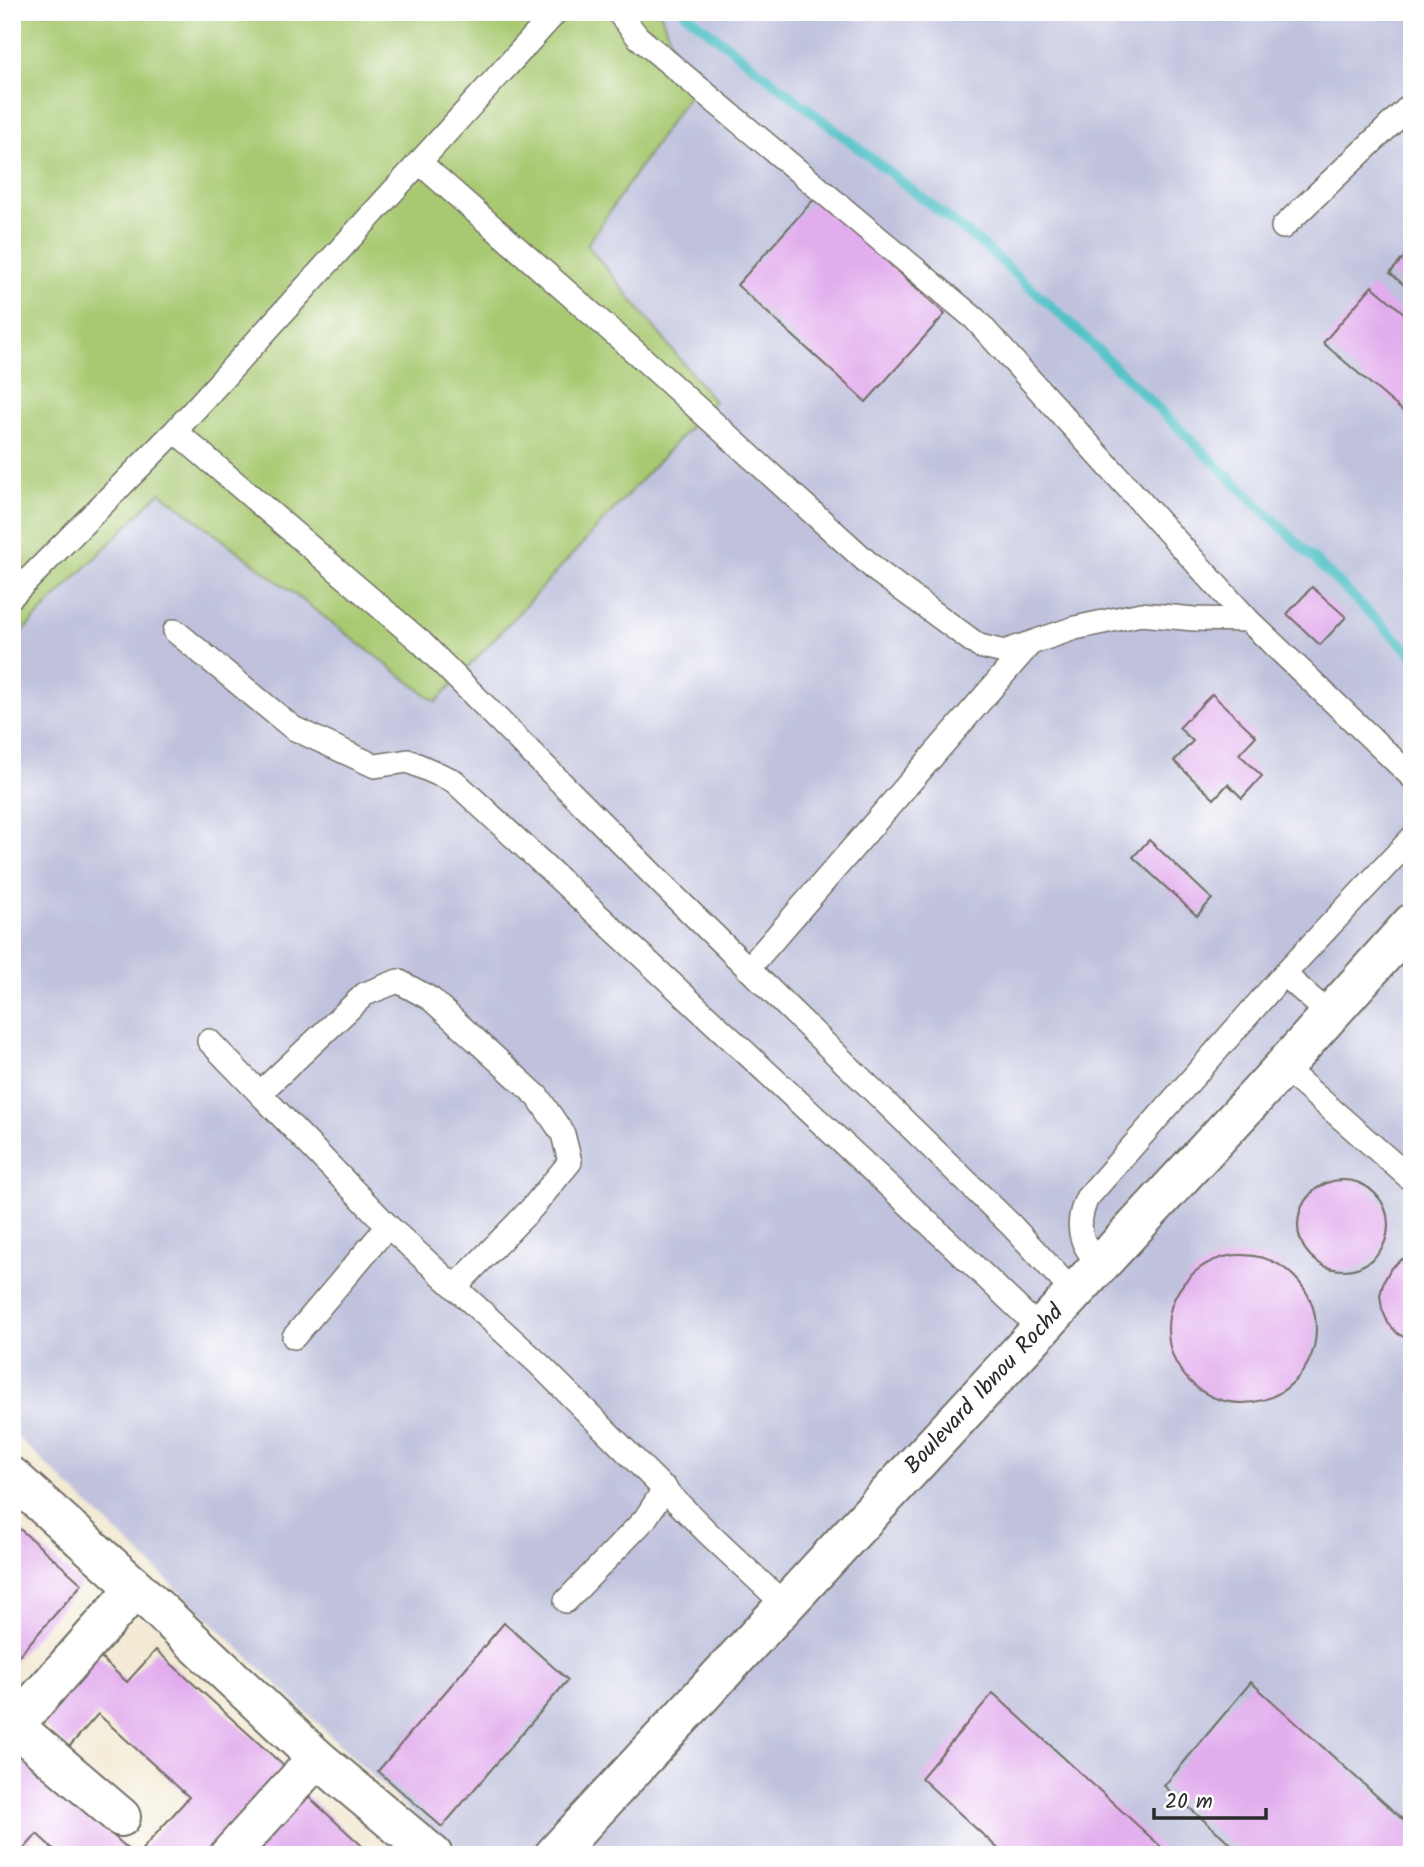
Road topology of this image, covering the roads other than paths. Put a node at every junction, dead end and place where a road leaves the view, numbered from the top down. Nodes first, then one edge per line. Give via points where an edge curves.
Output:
1 (556, 12) edge
2 (618, 12) edge
3 (1412, 104) edge
4 (419, 162) junction
5 (1283, 227) dead end
6 (175, 431) junction
7 (12, 596) edge
8 (1248, 620) junction
9 (175, 631) dead end
10 (1029, 645) junction
11 (1412, 777) edge
12 (1412, 838) edge
13 (1412, 923) edge
14 (748, 969) junction
15 (1284, 974) junction
16 (1330, 1014) junction
17 (209, 1041) dead end
18 (1283, 1067) junction
19 (260, 1093) junction
20 (1412, 1180) edge
21 (388, 1226) junction
22 (1100, 1264) junction
23 (456, 1286) junction
24 (1074, 1293) junction
25 (1040, 1329) junction
26 (294, 1337) dead end
27 (12, 1477) edge
28 (665, 1488) junction
29 (136, 1588) junction
30 (566, 1601) dead end
31 (786, 1606) junction
32 (13, 1726) edge
33 (317, 1758) junction
34 (121, 1817) dead end
35 (229, 1855) edge
36 (433, 1855) edge
37 (554, 1855) edge

1 - 4 lane
2 - 8 lane via 638,37 975,319
3 - 5 lane
4 - 6 lane
4 - 10 lane via 877,571 979,646 1004,652
6 - 7 lane
6 - 14 lane via 421,642
8 - 10 lane via 1141,614 1076,628
8 - 11 lane
9 - 25 lane via 293,728 375,766 408,761 454,780
10 - 14 lane
12 - 15 lane
13 - 16 street, Boulevard Ibnou Rochd
14 - 24 lane via 1012,1226
15 - 16 lane
15 - 22 lane via 1087,1198 1079,1220 1080,1233
16 - 18 street, Boulevard Ibnou Rochd
17 - 19 lane
18 - 20 lane
18 - 22 street, Boulevard Ibnou Rochd
19 - 21 lane
19 - 23 lane via 365,994 398,981 431,999 538,1097 563,1134 570,1162
21 - 23 lane
21 - 26 lane
22 - 24 street, Boulevard Ibnou Rochd
23 - 28 lane
24 - 25 street, Boulevard Ibnou Rochd
25 - 31 street, Boulevard Ibnou Rochd
27 - 29 street
28 - 30 lane via 645,1519
28 - 31 lane
29 - 32 street
29 - 33 street
31 - 37 street, Boulevard Ibnou Rochd
32 - 34 street
33 - 35 street
33 - 36 street

